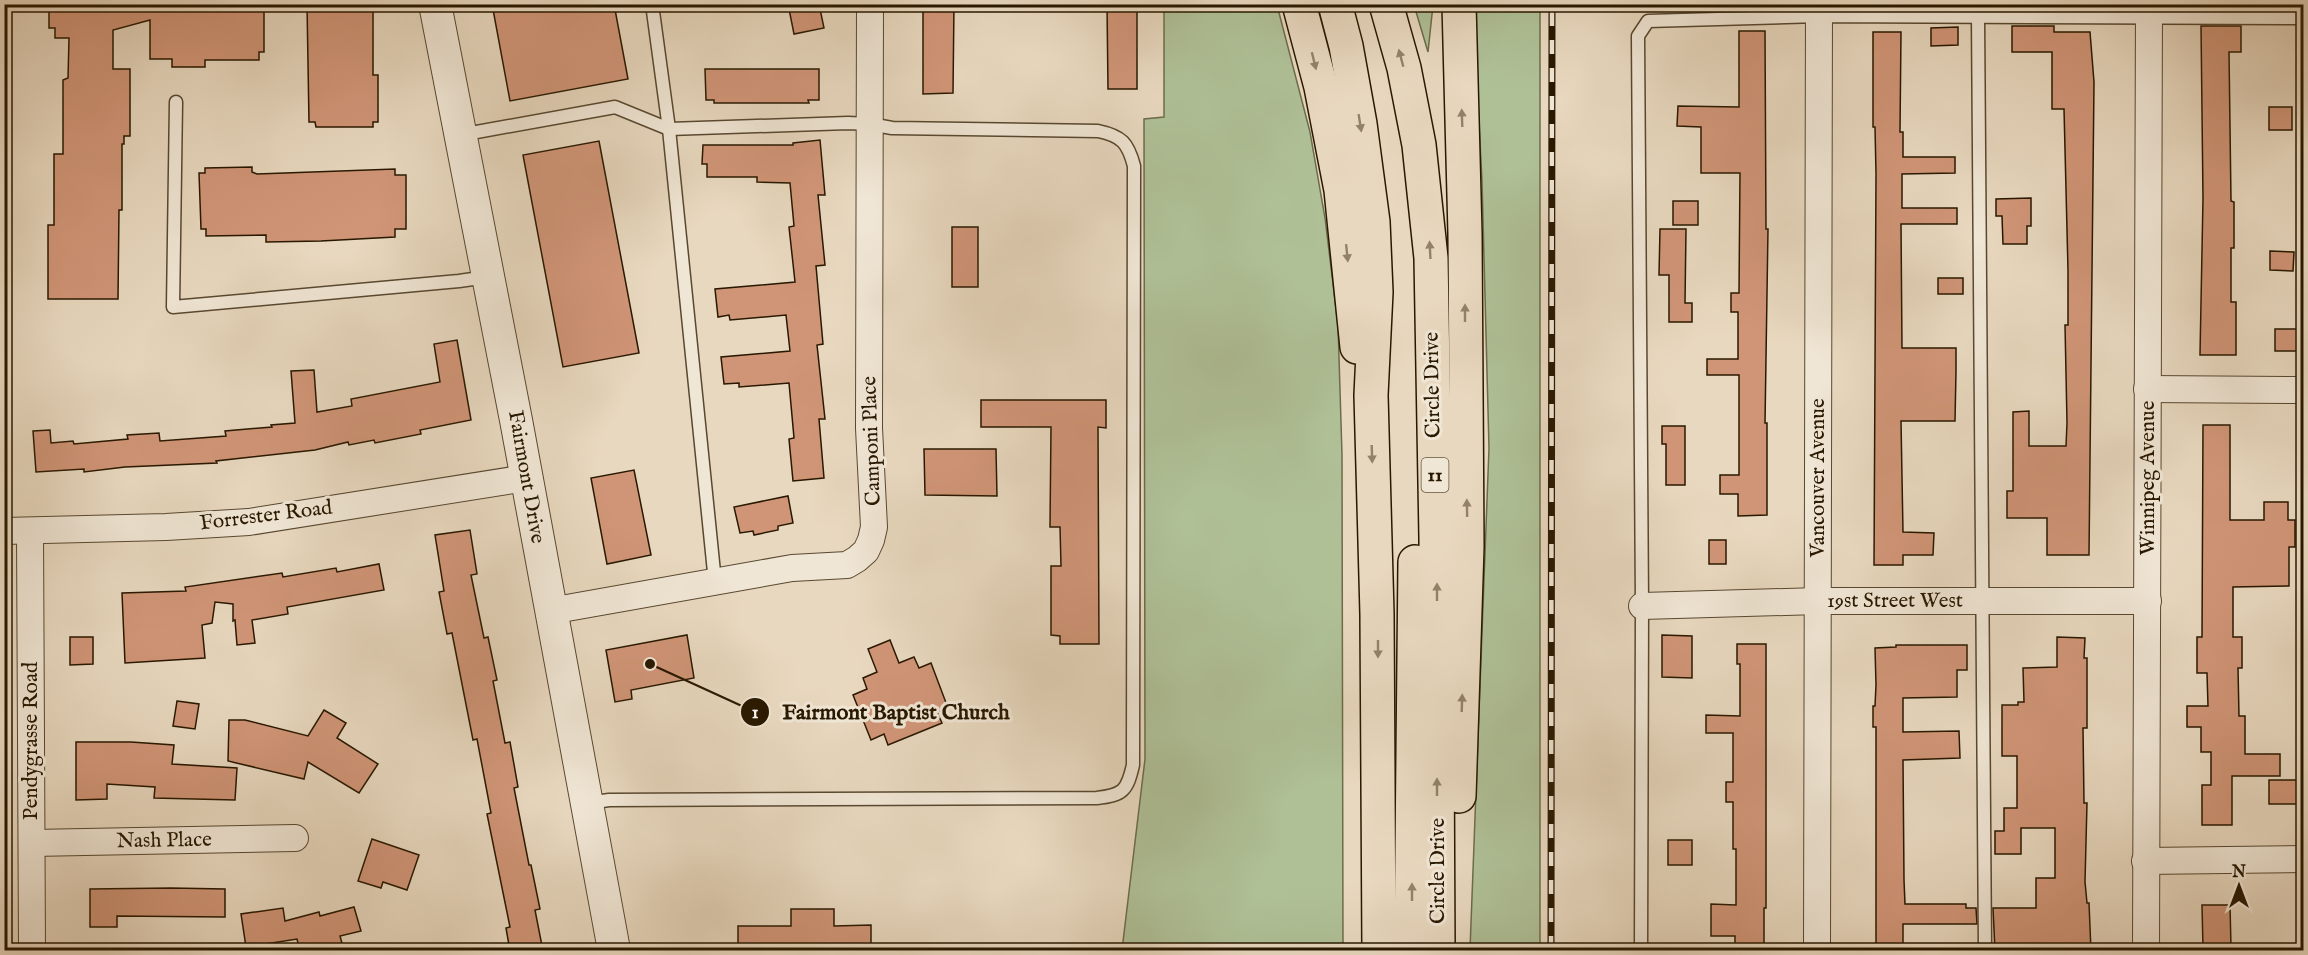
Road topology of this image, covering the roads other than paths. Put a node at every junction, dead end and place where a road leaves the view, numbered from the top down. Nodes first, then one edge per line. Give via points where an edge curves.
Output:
1 (435, 4) edge
2 (652, 4) edge
3 (870, 4) edge
4 (1299, 4) edge
5 (1335, 4) edge
6 (1386, 4) edge
7 (1459, 4) edge
8 (1819, 10) edge
9 (2149, 11) edge
10 (1978, 17) junction
11 (2304, 18) edge
12 (176, 102) dead end
13 (870, 124) junction
14 (669, 129) junction
15 (459, 135) junction
16 (488, 277) junction
17 (1431, 284) junction
18 (2148, 389) junction
19 (2304, 390) edge
20 (1371, 395) junction
21 (526, 478) junction
22 (4, 531) edge
23 (30, 531) junction
24 (715, 582) junction
25 (1984, 600) junction
26 (1818, 601) junction
27 (2148, 601) junction
28 (1642, 606) junction
29 (550, 611) junction
30 (588, 803) junction
31 (295, 838) dead end
32 (32, 843) junction
33 (2304, 859) edge
34 (2145, 861) junction
35 (32, 951) edge
36 (614, 951) edge
37 (1379, 951) edge
38 (1411, 951) edge
39 (1438, 951) edge
40 (1451, 951) edge
41 (1641, 951) edge
42 (1817, 951) edge
43 (1985, 951) edge
44 (2146, 951) edge

1 - 15 street, Fairmont Drive
2 - 14 lane
3 - 13 street, Camponi Place
4 -> 20 highway via 1321,87 1341,190 1357,346
5 -> 20 highway via 1353,81 1372,222 1376,292
17 -> 6 highway, Circle Drive / 11 via 1419,145
40 -> 7 highway via 1467,547
8 - 10 lane
8 - 26 street, Vancouver Avenue
8 - 28 lane via 1648,21 1638,36
9 - 10 lane
9 - 11 lane
9 - 18 street, Winnipeg Avenue
10 - 25 lane
12 - 16 lane via 173,307
13 - 14 lane
13 - 24 street, Camponi Place via 872,540 847,565 792,568
13 - 30 lane via 892,128 1098,131 1124,141 1130,152 1134,166 1134,214 1130,778 1116,796 1097,798
14 - 15 lane via 615,107
14 - 24 lane
15 - 16 street, Fairmont Drive
16 - 21 street, Fairmont Drive
38 -> 17 highway via 1414,595
39 -> 17 highway, Circle Drive / 11 via 1437,538
18 - 19 street
18 - 27 street, Winnipeg Avenue
20 -> 37 highway
21 - 23 street, Forrester Road via 249,522
21 - 29 street, Fairmont Drive
22 - 23 street, Forrester Road
23 - 32 street, Pendygrasse Road
24 - 29 street, Camponi Place
25 - 26 street, 19st Street West
25 - 27 street, 19st Street West
25 - 43 lane
26 - 28 street, 19st Street West
26 - 42 street, Vancouver Avenue
27 - 34 street, Winnipeg Avenue
28 - 41 lane
29 - 30 street, Fairmont Drive
30 - 36 street, Fairmont Drive
31 - 32 street, Nash Place
32 - 35 street, Pendygrasse Road
33 - 34 street
34 - 44 street, Winnipeg Avenue

